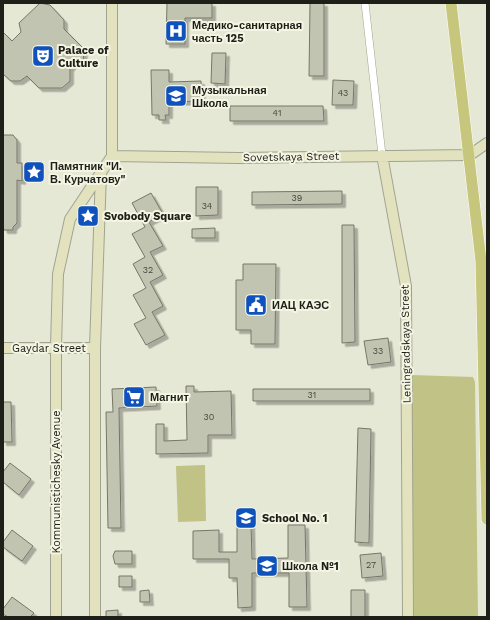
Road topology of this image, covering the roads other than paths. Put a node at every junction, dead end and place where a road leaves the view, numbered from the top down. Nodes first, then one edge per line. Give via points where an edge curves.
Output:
1 (112, 3) edge
2 (365, 3) edge
3 (451, 3) edge
4 (487, 143) edge
5 (382, 155) junction
6 (470, 155) junction
7 (112, 156) junction
8 (102, 172) junction
9 (3, 348) edge
10 (56, 348) junction
11 (95, 348) junction
12 (487, 519) edge
13 (56, 617) edge
14 (95, 617) edge
15 (408, 617) edge

1 - 7 main road
2 - 5 street, Leningradskaya Street
3 - 6 main road
4 - 6 main road
5 - 6 main road, Sovetskaya Street
5 - 7 main road, Sovetskaya Street via 239,158
5 - 15 main road, Leningradskaya Street via 406,286
6 - 12 main road via 482,261
7 - 8 main road, Kommunistichesky Avenue
8 - 10 main road, Kommunistichesky Avenue via 70,219 58,274
8 - 11 main road
9 - 10 main road, Gaydar Street
10 - 11 main road, Gaydar Street
10 - 13 main road, Kommunistichesky Avenue
11 - 14 main road

